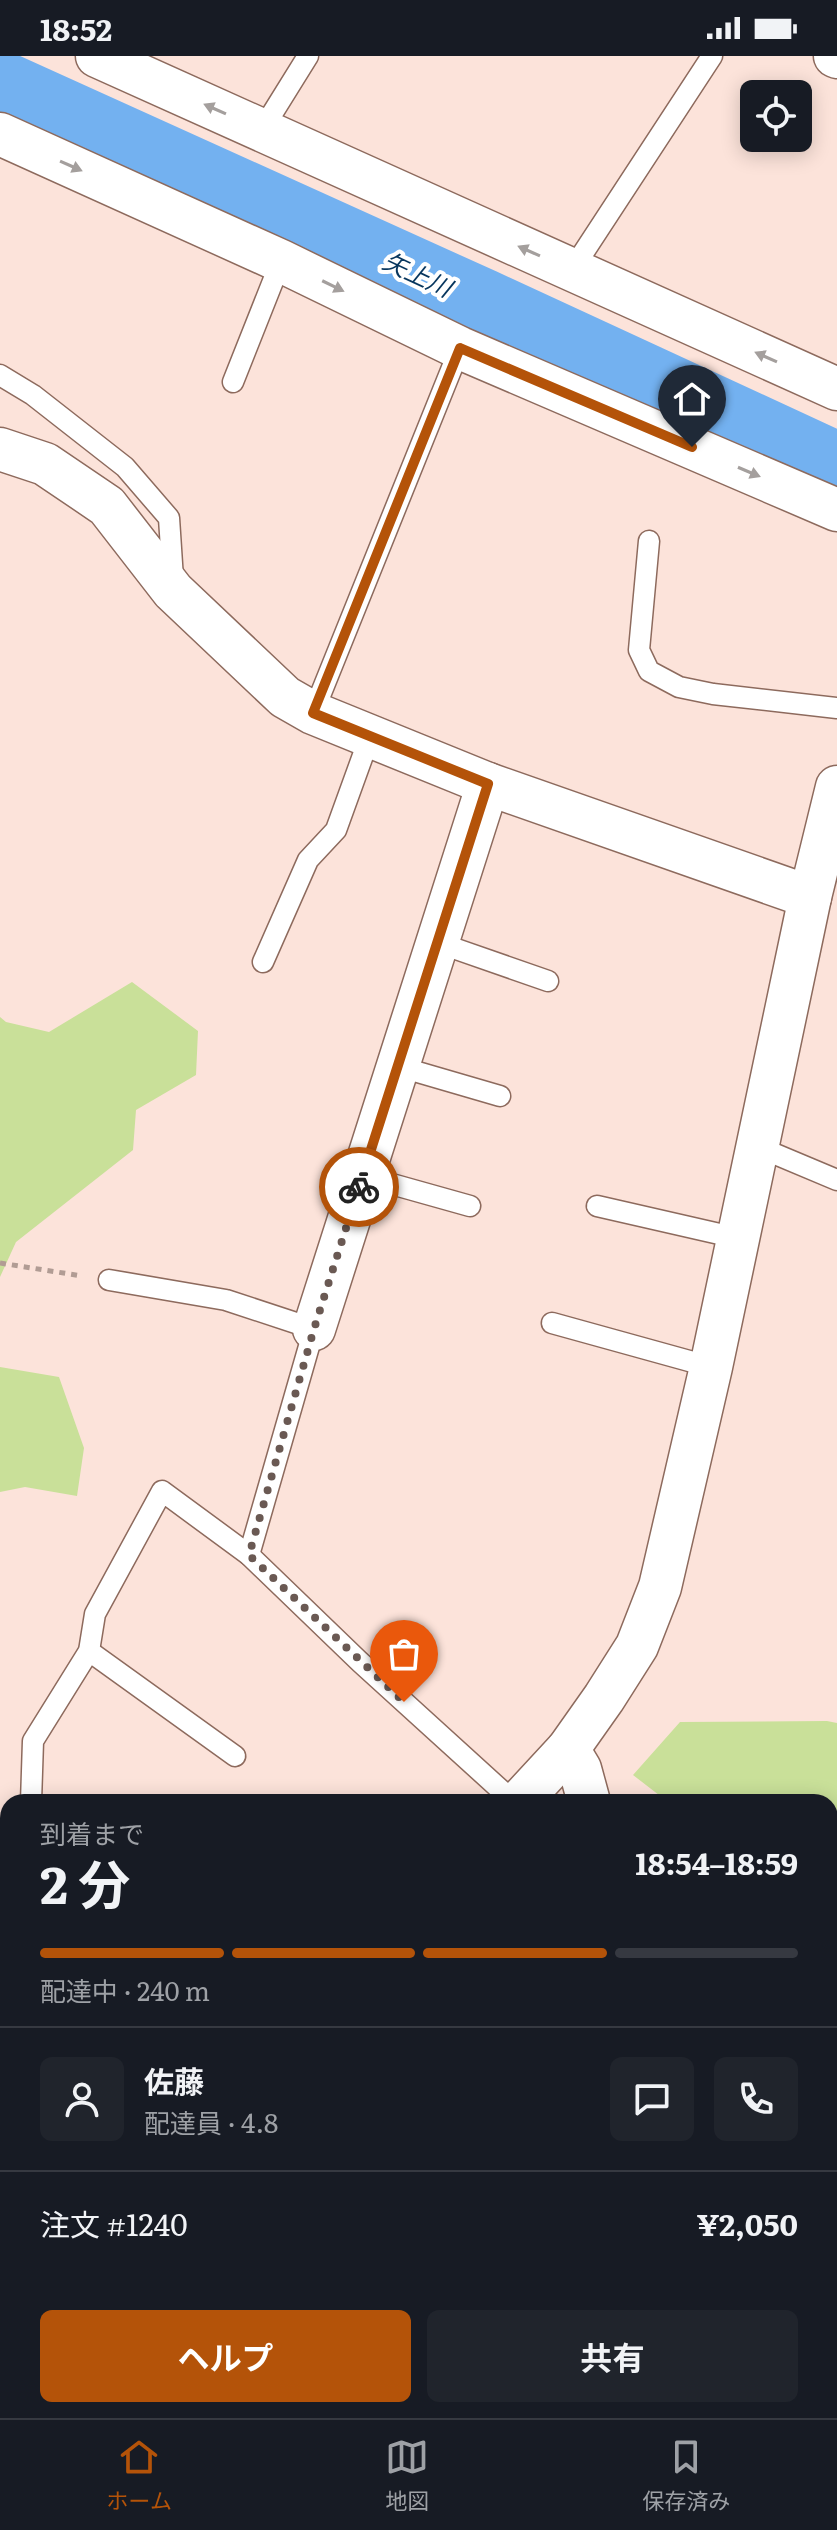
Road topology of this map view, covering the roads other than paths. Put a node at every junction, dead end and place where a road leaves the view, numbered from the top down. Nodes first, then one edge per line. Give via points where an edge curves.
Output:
1 (308, 56) edge
2 (712, 56) edge
3 (124, 61) edge
4 (262, 130) junction
5 (0, 134) edge
6 (281, 261) junction
7 (572, 270) junction
8 (460, 348) junction
9 (0, 375) edge
10 (233, 382) dead end
11 (837, 389) edge
12 (0, 449) edge
13 (837, 510) edge
14 (649, 541) dead end
15 (173, 591) junction
16 (837, 708) edge
17 (313, 713) junction
18 (370, 736) junction
19 (488, 784) junction
20 (837, 787) edge
21 (817, 899) junction
22 (436, 942) junction
23 (263, 962) dead end
24 (548, 981) dead end
25 (397, 1066) junction
26 (500, 1096) dead end
27 (756, 1146) junction
28 (363, 1176) junction
29 (837, 1180) edge
30 (470, 1206) dead end
31 (597, 1206) dead end
32 (737, 1238) junction
33 (109, 1280) road end
34 (552, 1323) dead end
35 (314, 1329) junction
36 (711, 1367) junction
37 (249, 1555) junction
38 (89, 1651) junction
39 (568, 1749) junction
40 (235, 1756) dead end
41 (31, 1794) edge
42 (507, 1794) edge
43 (524, 1794) edge
44 (587, 1794) edge

1 - 4 lane
2 - 7 lane
4 -> 3 street
7 -> 4 street
5 -> 6 street
6 -> 8 street
6 - 10 lane
11 -> 7 street
8 -> 13 street
8 - 17 lane
9 - 15 lane via 125,467 169,518
12 - 15 street via 45,464 107,506
14 - 16 lane via 639,650 649,671 679,687 713,694
15 - 17 street via 285,697
17 - 18 street
18 - 19 street
18 - 23 lane via 336,830 308,860
19 - 21 street
19 - 22 street
20 - 21 street
21 - 27 street
22 - 24 lane
22 - 25 street
25 - 26 lane
25 - 28 street
27 - 29 lane
27 - 32 street
28 - 30 lane
28 - 35 street
31 - 32 lane
32 - 36 street
33 - 35 lane via 226,1300
34 - 36 lane
35 - 37 lane
36 - 39 street via 660,1587 637,1646
37 - 38 lane via 162,1491 95,1614
37 - 42 lane
38 - 40 lane
38 - 41 lane via 33,1741
39 - 43 street
39 - 44 street

